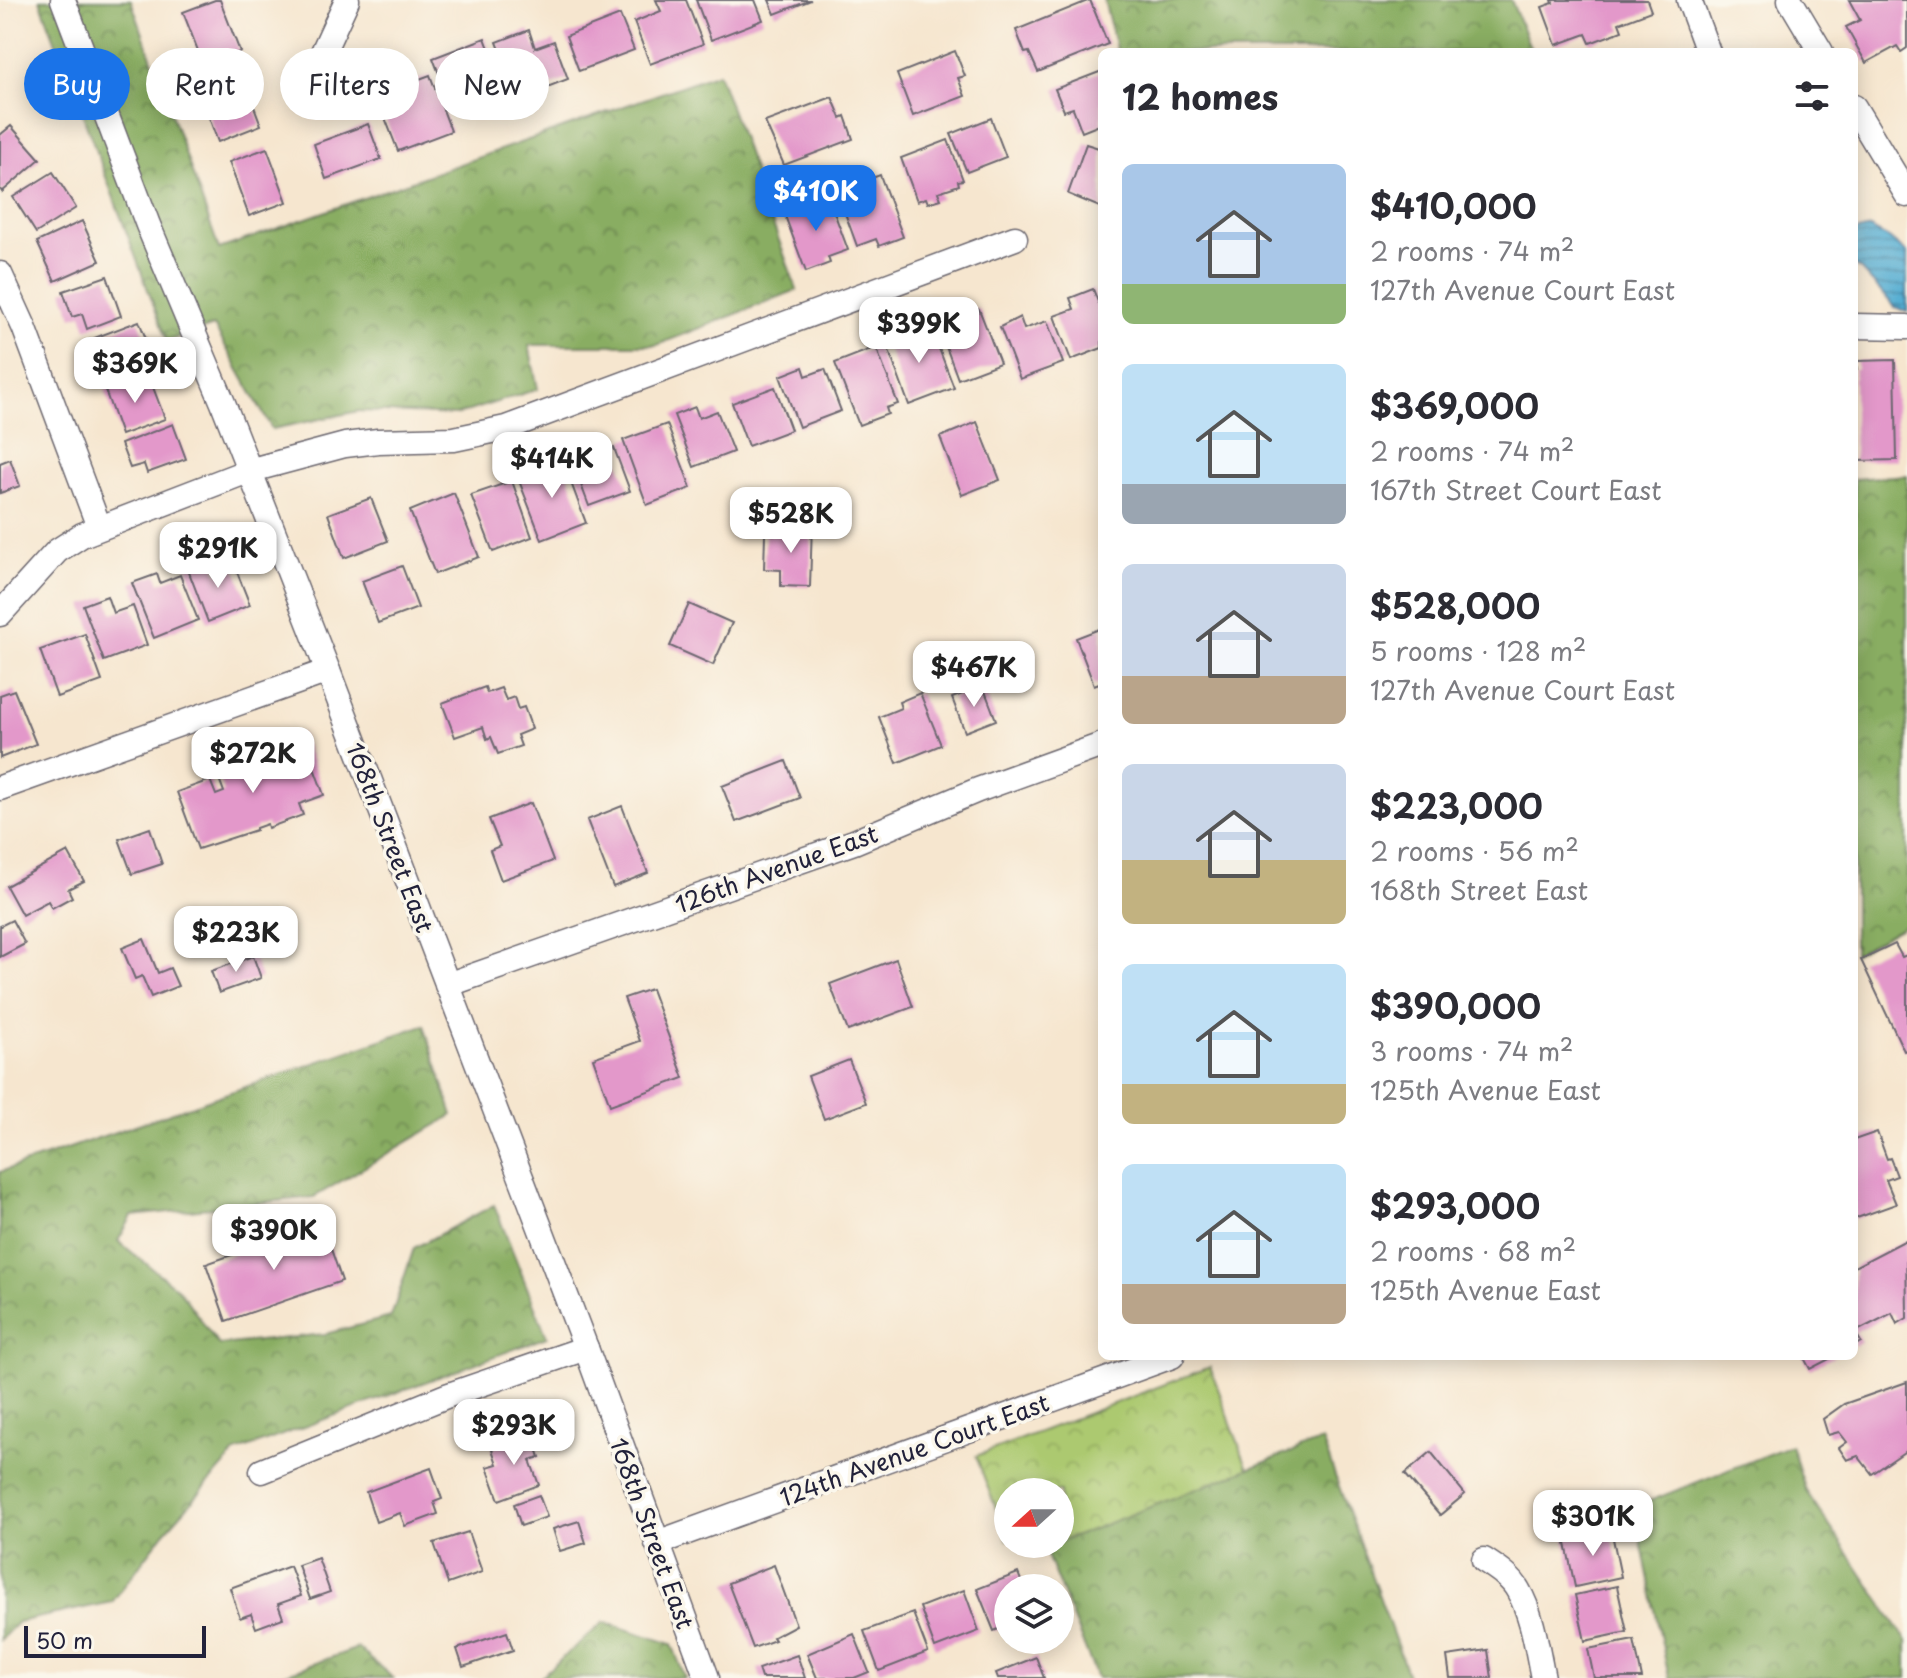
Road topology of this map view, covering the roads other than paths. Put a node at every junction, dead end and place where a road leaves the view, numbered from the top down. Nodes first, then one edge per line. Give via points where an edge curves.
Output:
1 (63, 0) edge
2 (347, 0) edge
3 (1689, 0) edge
4 (1790, 0) edge
5 (325, 48) edge
6 (1707, 48) edge
7 (1819, 48) edge
8 (1858, 114) edge
9 (1907, 195) edge
10 (1015, 238) dead end
11 (0, 274) edge
12 (1858, 326) edge
13 (1907, 327) edge
14 (248, 471) junction
15 (99, 527) junction
16 (0, 614) edge
17 (328, 671) junction
18 (1098, 746) edge
19 (0, 788) edge
20 (447, 985) junction
21 (586, 1348) junction
22 (1161, 1360) edge
23 (262, 1471) dead end
24 (657, 1543) junction
25 (1484, 1560) dead end
26 (707, 1678) edge
27 (1543, 1678) edge

1 - 14 street, 168th Street East
2 - 5 street
3 - 6 street
4 - 7 street
8 - 9 street
10 - 14 street via 506,428 454,439 345,445
11 - 15 street
12 - 13 street
14 - 15 street
14 - 17 street, 168th Street East
15 - 16 street via 57,551
17 - 19 street
17 - 20 street, 168th Street East
18 - 20 street, 126th Avenue East via 854,842
20 - 21 street, 168th Street East
21 - 23 street via 446,1396
21 - 24 street, 168th Street East
22 - 24 street, 124th Avenue Court East
24 - 26 street, 168th Street East
25 - 27 street via 1518,1588

